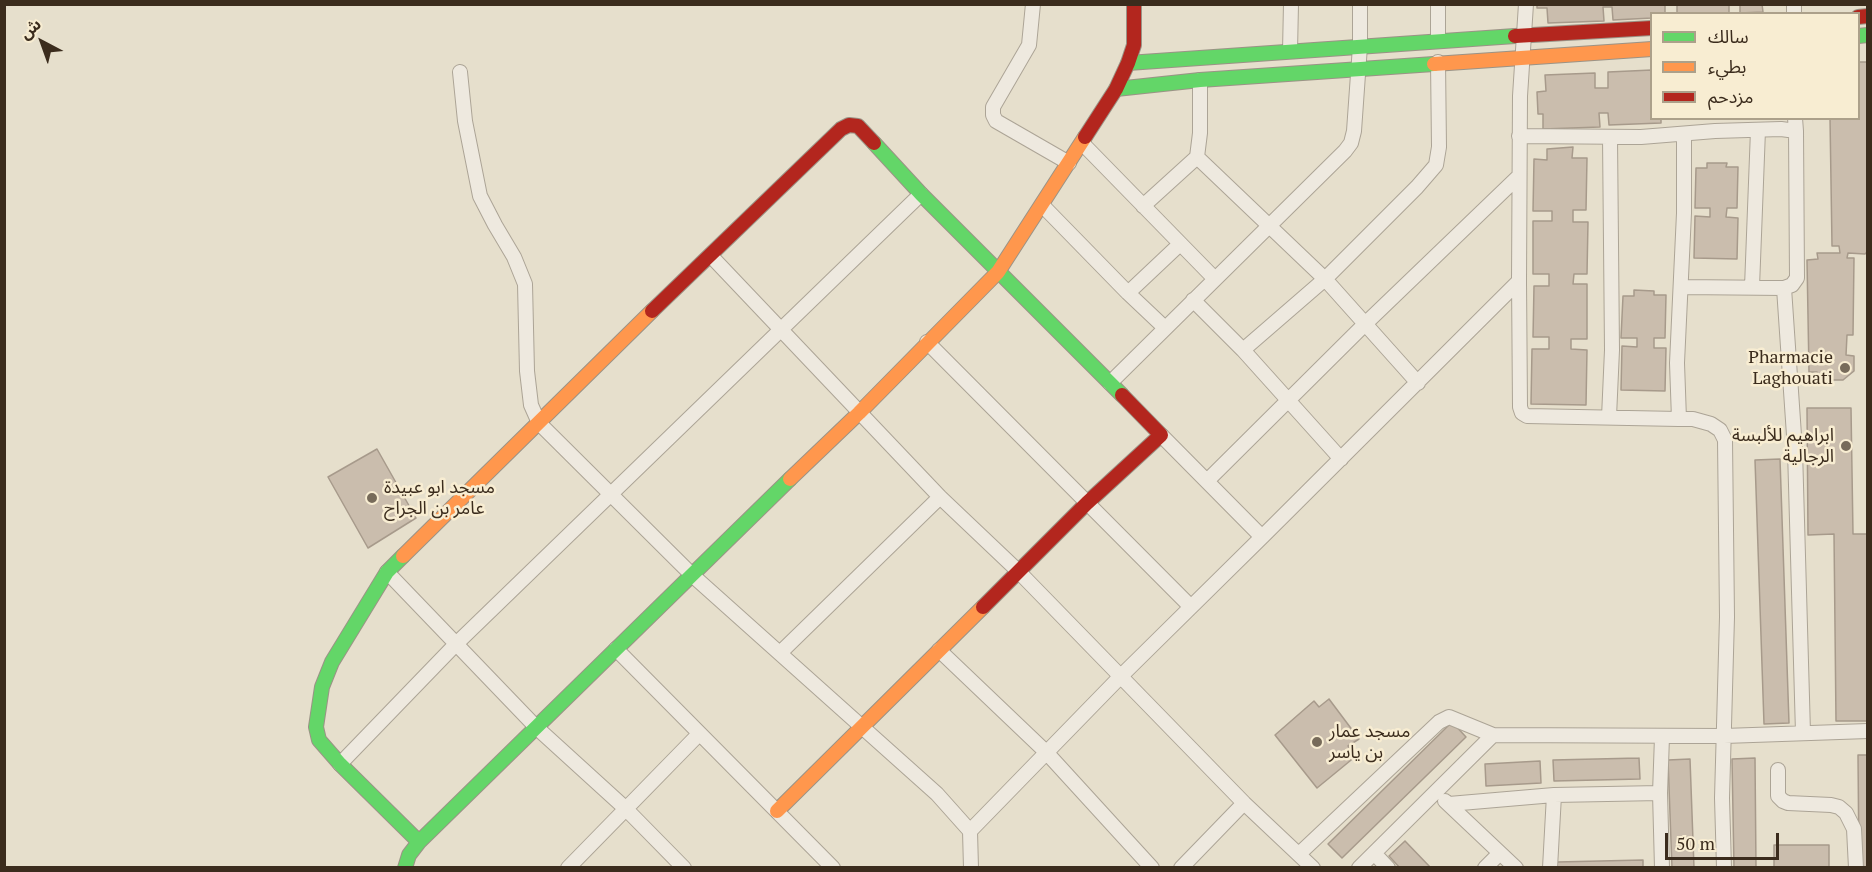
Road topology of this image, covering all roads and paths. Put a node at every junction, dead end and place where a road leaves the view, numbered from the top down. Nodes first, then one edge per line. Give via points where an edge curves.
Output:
1 (1033, 4) edge
2 (1134, 4) edge
3 (1291, 4) edge
4 (1360, 4) edge
5 (1438, 4) edge
6 (1526, 4) edge
7 (1650, 28) edge
8 (1525, 36) junction
9 (1438, 41) junction
10 (1360, 46) junction
11 (1650, 49) edge
12 (1290, 51) junction
13 (1524, 56) junction
14 (1438, 62) junction
15 (1128, 63) junction
16 (1358, 68) junction
17 (460, 72) dead end
18 (1200, 80) junction
19 (1116, 88) junction
20 (1796, 124) edge
21 (1758, 130) junction
22 (1684, 134) junction
23 (1519, 136) junction
24 (1610, 137) junction
25 (1082, 143) junction
26 (1197, 157) junction
27 (1070, 163) junction
28 (1519, 176) junction
29 (921, 194) junction
30 (1042, 205) junction
31 (1143, 206) junction
32 (1269, 227) junction
33 (1180, 244) junction
34 (711, 256) junction
35 (998, 272) junction
36 (1215, 278) junction
37 (1326, 279) junction
38 (1519, 280) junction
39 (1681, 287) junction
40 (1752, 287) junction
41 (1784, 288) junction
42 (1128, 293) junction
43 (1193, 300) junction
44 (1364, 325) junction
45 (1165, 328) junction
46 (780, 329) junction
47 (927, 342) junction
48 (1243, 350) junction
49 (1110, 383) junction
50 (1418, 383) junction
51 (1288, 400) junction
52 (859, 412) junction
53 (1609, 417) junction
54 (1679, 419) junction
55 (539, 423) junction
56 (1161, 435) junction
57 (1341, 459) junction
58 (1207, 482) junction
59 (611, 496) junction
60 (940, 497) junction
61 (1087, 503) junction
62 (1262, 537) junction
63 (387, 572) junction
64 (1018, 572) junction
65 (691, 574) junction
66 (1191, 607) junction
67 (455, 645) junction
68 (616, 649) junction
69 (939, 650) junction
70 (780, 653) junction
71 (1120, 677) junction
72 (862, 726) junction
73 (536, 727) junction
74 (1868, 732) edge
75 (1803, 733) junction
76 (699, 734) junction
77 (1493, 735) junction
78 (1662, 736) junction
79 (1724, 736) junction
80 (1046, 752) junction
81 (340, 764) junction
82 (1778, 770) dead end
83 (1436, 793) junction
84 (1660, 793) junction
85 (1554, 795) junction
86 (1244, 802) junction
87 (1449, 804) junction
88 (625, 808) junction
89 (777, 811) junction
90 (970, 831) junction
91 (419, 842) junction
92 (1374, 853) junction
93 (1500, 853) junction
94 (1299, 854) junction
95 (405, 867) edge
96 (568, 867) edge
97 (684, 867) edge
98 (833, 867) edge
99 (971, 867) edge
100 (1152, 867) edge
101 (1181, 867) edge
102 (1313, 867) edge
103 (1359, 867) edge
104 (1388, 867) edge
105 (1485, 867) edge
106 (1516, 867) edge
107 (1550, 867) edge
108 (1662, 867) edge
109 (1724, 867) edge
110 (1856, 867) edge

1 - 27 street via 1029,45 993,107 993,115 996,121
2 - 15 street via 1136,30
3 - 12 street
4 - 10 street
5 - 9 street
6 - 8 street
7 - 8 street
8 - 9 street
8 - 13 street
9 - 10 street
10 - 12 street
10 - 16 street
11 - 13 street
12 - 15 street
13 - 14 street
13 - 23 street
14 - 16 street
14 - 37 street via 1436,165
15 - 19 street
16 - 18 street
16 - 32 street via 1351,143
17 - 55 street via 480,196 525,284 527,371 531,405
18 - 19 street
18 - 26 street
19 - 25 street
20 - 21 street
20 - 41 street via 1797,278
21 - 22 street
21 - 40 street
22 - 24 street
22 - 39 street
23 - 24 street
23 - 28 street
24 - 53 street
25 - 27 street
25 - 31 street
26 - 31 street
26 - 32 street
27 - 30 street
28 - 38 street
28 - 44 street
29 - 34 street via 858,126 849,125 832,137
29 - 35 street
29 - 46 street
30 - 35 street
30 - 42 street
31 - 33 street
32 - 36 street
32 - 37 street
33 - 36 street
33 - 42 street
34 - 46 street
34 - 55 street
35 - 47 street
35 - 49 street
36 - 43 street
37 - 44 street
37 - 48 street
38 - 50 street
38 - 53 street via 1522,413
39 - 40 street
39 - 54 street
40 - 41 street
41 - 75 street via 1795,450
42 - 45 street
43 - 45 street
43 - 48 street
44 - 50 street
44 - 51 street
45 - 49 street
46 - 52 street
46 - 59 street
47 - 52 street
47 - 61 street
48 - 51 street
49 - 56 street
50 - 57 street
51 - 57 street
51 - 58 street
52 - 60 street
52 - 65 street
53 - 54 street
54 - 79 street via 1712,424 1725,440
55 - 59 street
55 - 63 street
56 - 58 street
56 - 61 street
57 - 62 street
58 - 62 street
59 - 65 street
59 - 67 street
60 - 64 street
60 - 70 street
61 - 64 street
61 - 66 street
62 - 66 street
63 - 67 street
63 - 81 street via 332,662 322,687 316,727 319,740
64 - 69 street
64 - 71 street
65 - 68 street
65 - 70 street
66 - 71 street
67 - 73 street
67 - 81 street
68 - 73 street
68 - 76 street
69 - 72 street
69 - 80 street
70 - 72 street
71 - 80 street
71 - 86 street
72 - 89 street
72 - 90 street via 937,794
73 - 88 street
73 - 91 street
74 - 75 street
75 - 79 street
76 - 88 street
76 - 89 street
77 - 78 street
77 - 83 street
77 - 94 street via 1449,717 1439,722
78 - 79 street
78 - 84 street
79 - 109 street
80 - 90 street
80 - 100 street
81 - 91 street
82 - 110 street via 1778,796 1783,801 1831,805 1846,813 1854,828
83 - 87 street
83 - 92 street
84 - 85 street
84 - 108 street
85 - 87 street
85 - 107 street
86 - 94 street
86 - 101 street
87 - 93 street
88 - 96 street
88 - 97 street
89 - 98 street
90 - 99 street
91 - 95 street
92 - 103 street
92 - 104 street
93 - 105 street
93 - 106 street
94 - 102 street

